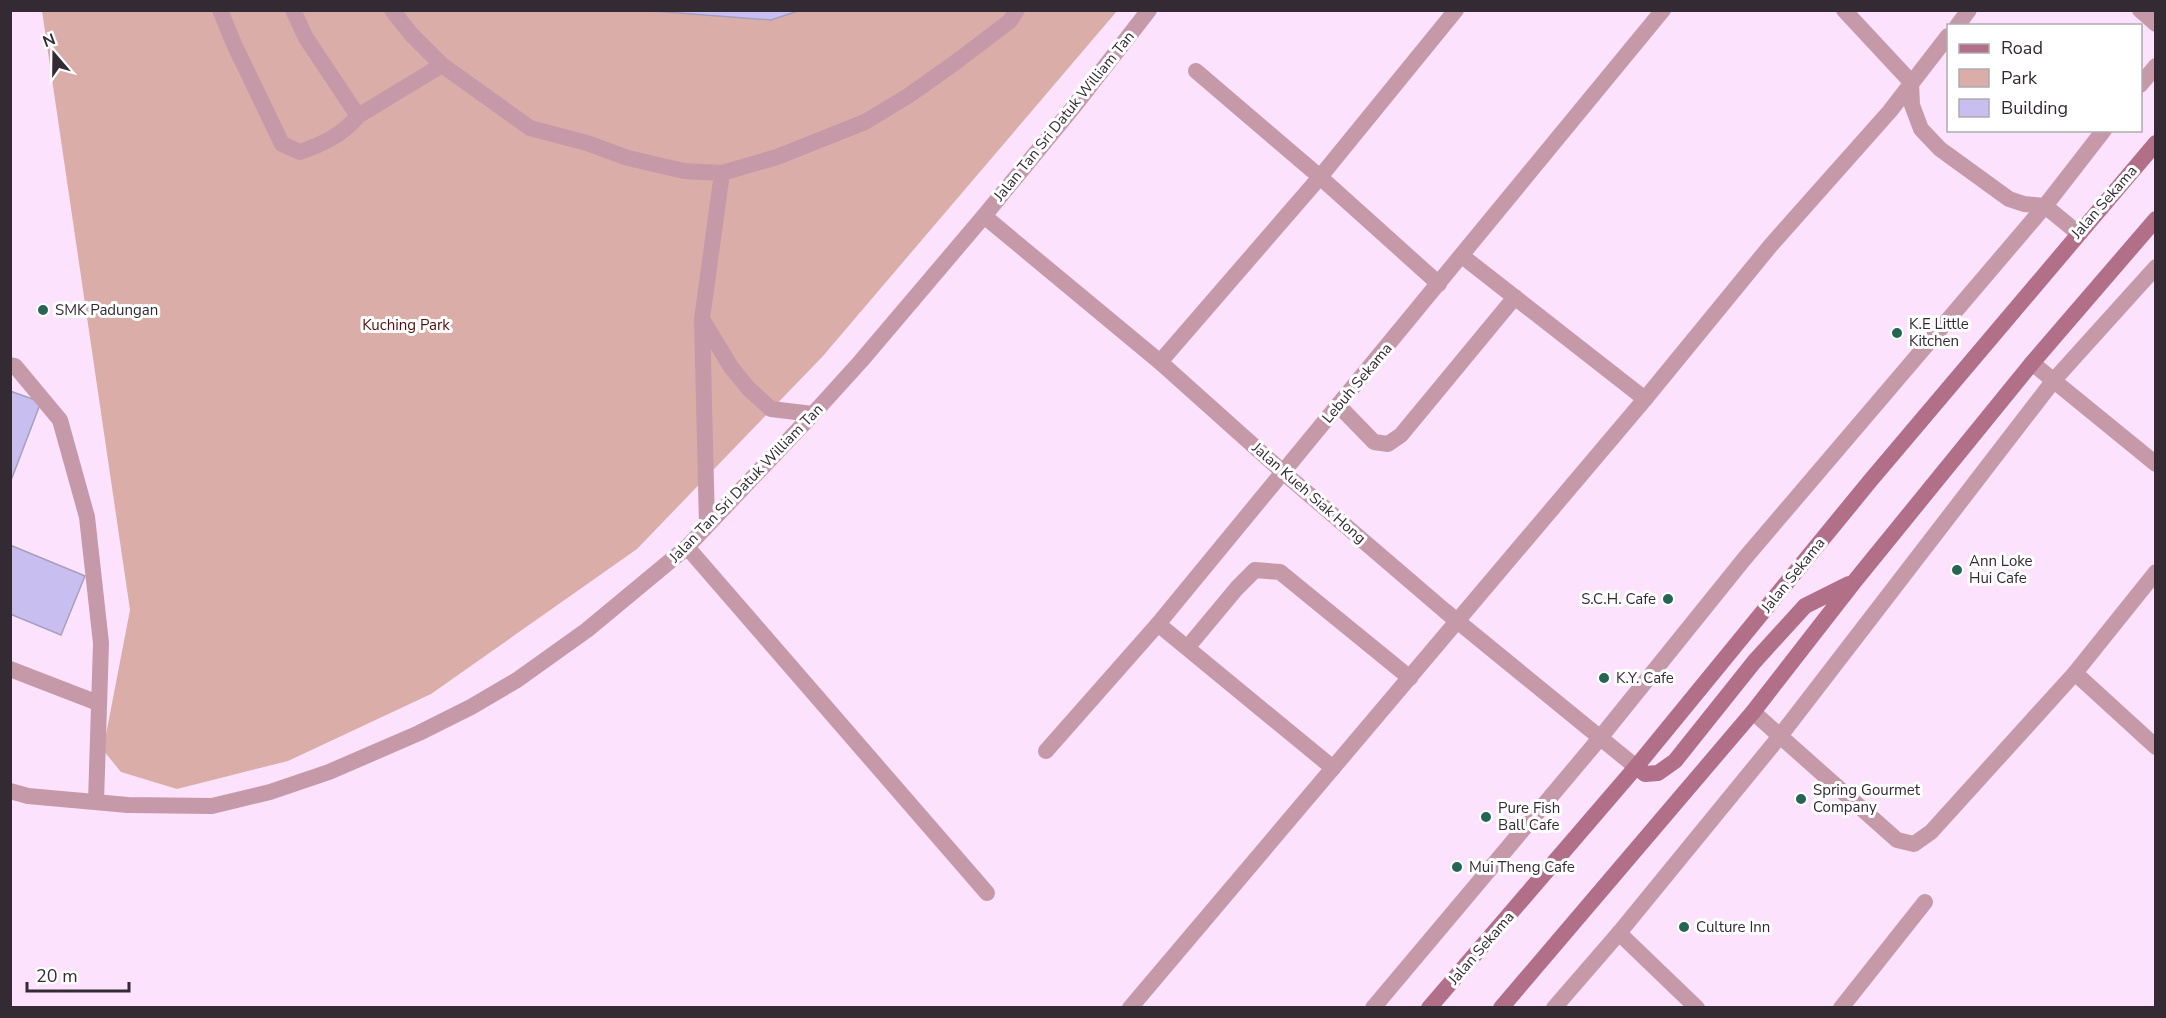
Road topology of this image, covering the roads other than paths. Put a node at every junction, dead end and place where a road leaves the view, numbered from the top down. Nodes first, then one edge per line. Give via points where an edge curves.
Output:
1 (220, 10) edge
2 (293, 10) edge
3 (392, 10) edge
4 (1017, 10) edge
5 (1149, 10) edge
6 (1456, 10) edge
7 (1663, 10) edge
8 (1844, 10) edge
9 (1969, 10) edge
10 (2140, 10) edge
11 (1958, 24) edge
12 (2156, 24) edge
13 (1947, 37) edge
14 (442, 65) junction
15 (2156, 66) edge
16 (1196, 71) dead end
17 (1911, 82) junction
18 (2142, 83) edge
19 (358, 116) junction
20 (2102, 132) edge
21 (2156, 142) edge
22 (722, 173) junction
23 (1320, 177) junction
24 (2045, 206) junction
25 (984, 216) junction
26 (2156, 219) edge
27 (2078, 233) junction
28 (1462, 256) junction
29 (2156, 267) edge
30 (1439, 284) junction
31 (1515, 297) junction
32 (702, 318) junction
33 (1161, 362) junction
34 (2032, 363) junction
35 (10, 365) edge
36 (2054, 380) junction
37 (1645, 399) junction
38 (1338, 405) junction
39 (813, 414) junction
40 (2156, 464) edge
41 (1284, 472) junction
42 (707, 525) junction
43 (687, 547) junction
44 (2156, 572) edge
45 (1854, 582) junction
46 (1458, 621) junction
47 (1158, 624) junction
48 (1187, 648) junction
49 (10, 669) edge
50 (2075, 673) junction
51 (1410, 678) junction
52 (99, 703) junction
53 (1753, 712) junction
54 (1780, 736) junction
55 (1600, 738) junction
56 (2156, 747) edge
57 (1046, 751) dead end
58 (1636, 767) junction
59 (1333, 768) junction
60 (10, 791) edge
61 (96, 802) junction
62 (987, 893) dead end
63 (1925, 902) dead end
64 (1619, 933) junction
65 (1130, 1008) edge
66 (1373, 1008) edge
67 (1430, 1008) edge
68 (1501, 1008) edge
69 (1554, 1008) edge
70 (1697, 1008) edge
71 (1840, 1008) edge

1 - 19 street via 282,144 300,152 322,145
2 - 19 street via 306,39
3 - 14 street
4 - 22 street via 1010,21 956,62 865,122 777,157
5 - 25 street, Jalan Tan Sri Datuk William Tan
6 - 23 street
7 - 28 street, Lebuh Sekama
8 - 17 street
9 - 11 street
10 - 12 street
13 - 17 street
14 - 19 street
14 - 22 street via 530,128 672,169
15 - 18 street
16 - 23 street
17 - 24 street via 1912,105 1921,129 1940,149 2009,199
17 - 37 street
20 - 24 street
21 - 27 main road, Jalan Sekama
22 - 32 street
23 - 30 street
23 - 33 street
24 - 27 street
24 - 55 street via 1745,558
25 - 33 street, Jalan Kueh Siak Hong
25 - 39 street, Jalan Tan Sri Datuk William Tan
26 - 34 main road
27 - 58 main road, Jalan Sekama
28 - 30 street, Lebuh Sekama
28 - 31 street
29 - 36 street
30 - 38 street, Lebuh Sekama
31 - 37 street
31 - 38 street via 1401,435 1388,444 1374,442
32 - 39 street via 731,367 771,409
32 - 42 street
33 - 41 street, Jalan Kueh Siak Hong
34 - 36 street
34 - 45 main road
35 - 52 street via 15,366 60,420 87,517 101,643
36 - 40 street
36 - 54 street
37 - 46 street
38 - 41 street, Lebuh Sekama
39 - 42 street, Jalan Tan Sri Datuk William Tan
41 - 46 street, Jalan Kueh Siak Hong
41 - 47 street, Lebuh Sekama
42 - 43 street, Jalan Tan Sri Datuk William Tan
43 - 61 street, Jalan Tan Sri Datuk William Tan via 587,630 517,680 399,742 329,772 212,806
43 - 62 street
44 - 50 street
45 - 53 main road
45 - 58 main road via 1805,606 1754,662 1675,761 1658,773 1645,774
46 - 51 street
46 - 55 street, Jalan Kueh Siak Hong
47 - 48 street
47 - 57 street, Lebuh Sekama
48 - 51 street via 1255,570 1280,572
48 - 59 street
49 - 52 street
50 - 54 street via 1930,832 1914,844 1897,840
50 - 56 street
51 - 59 street
52 - 61 street
53 - 54 street
53 - 68 main road
54 - 64 street
55 - 58 street, Jalan Kueh Siak Hong
55 - 66 street
58 - 67 main road, Jalan Sekama
59 - 65 street
60 - 61 street, Jalan Tan Sri Datuk William Tan
63 - 71 street
64 - 69 street
64 - 70 street

